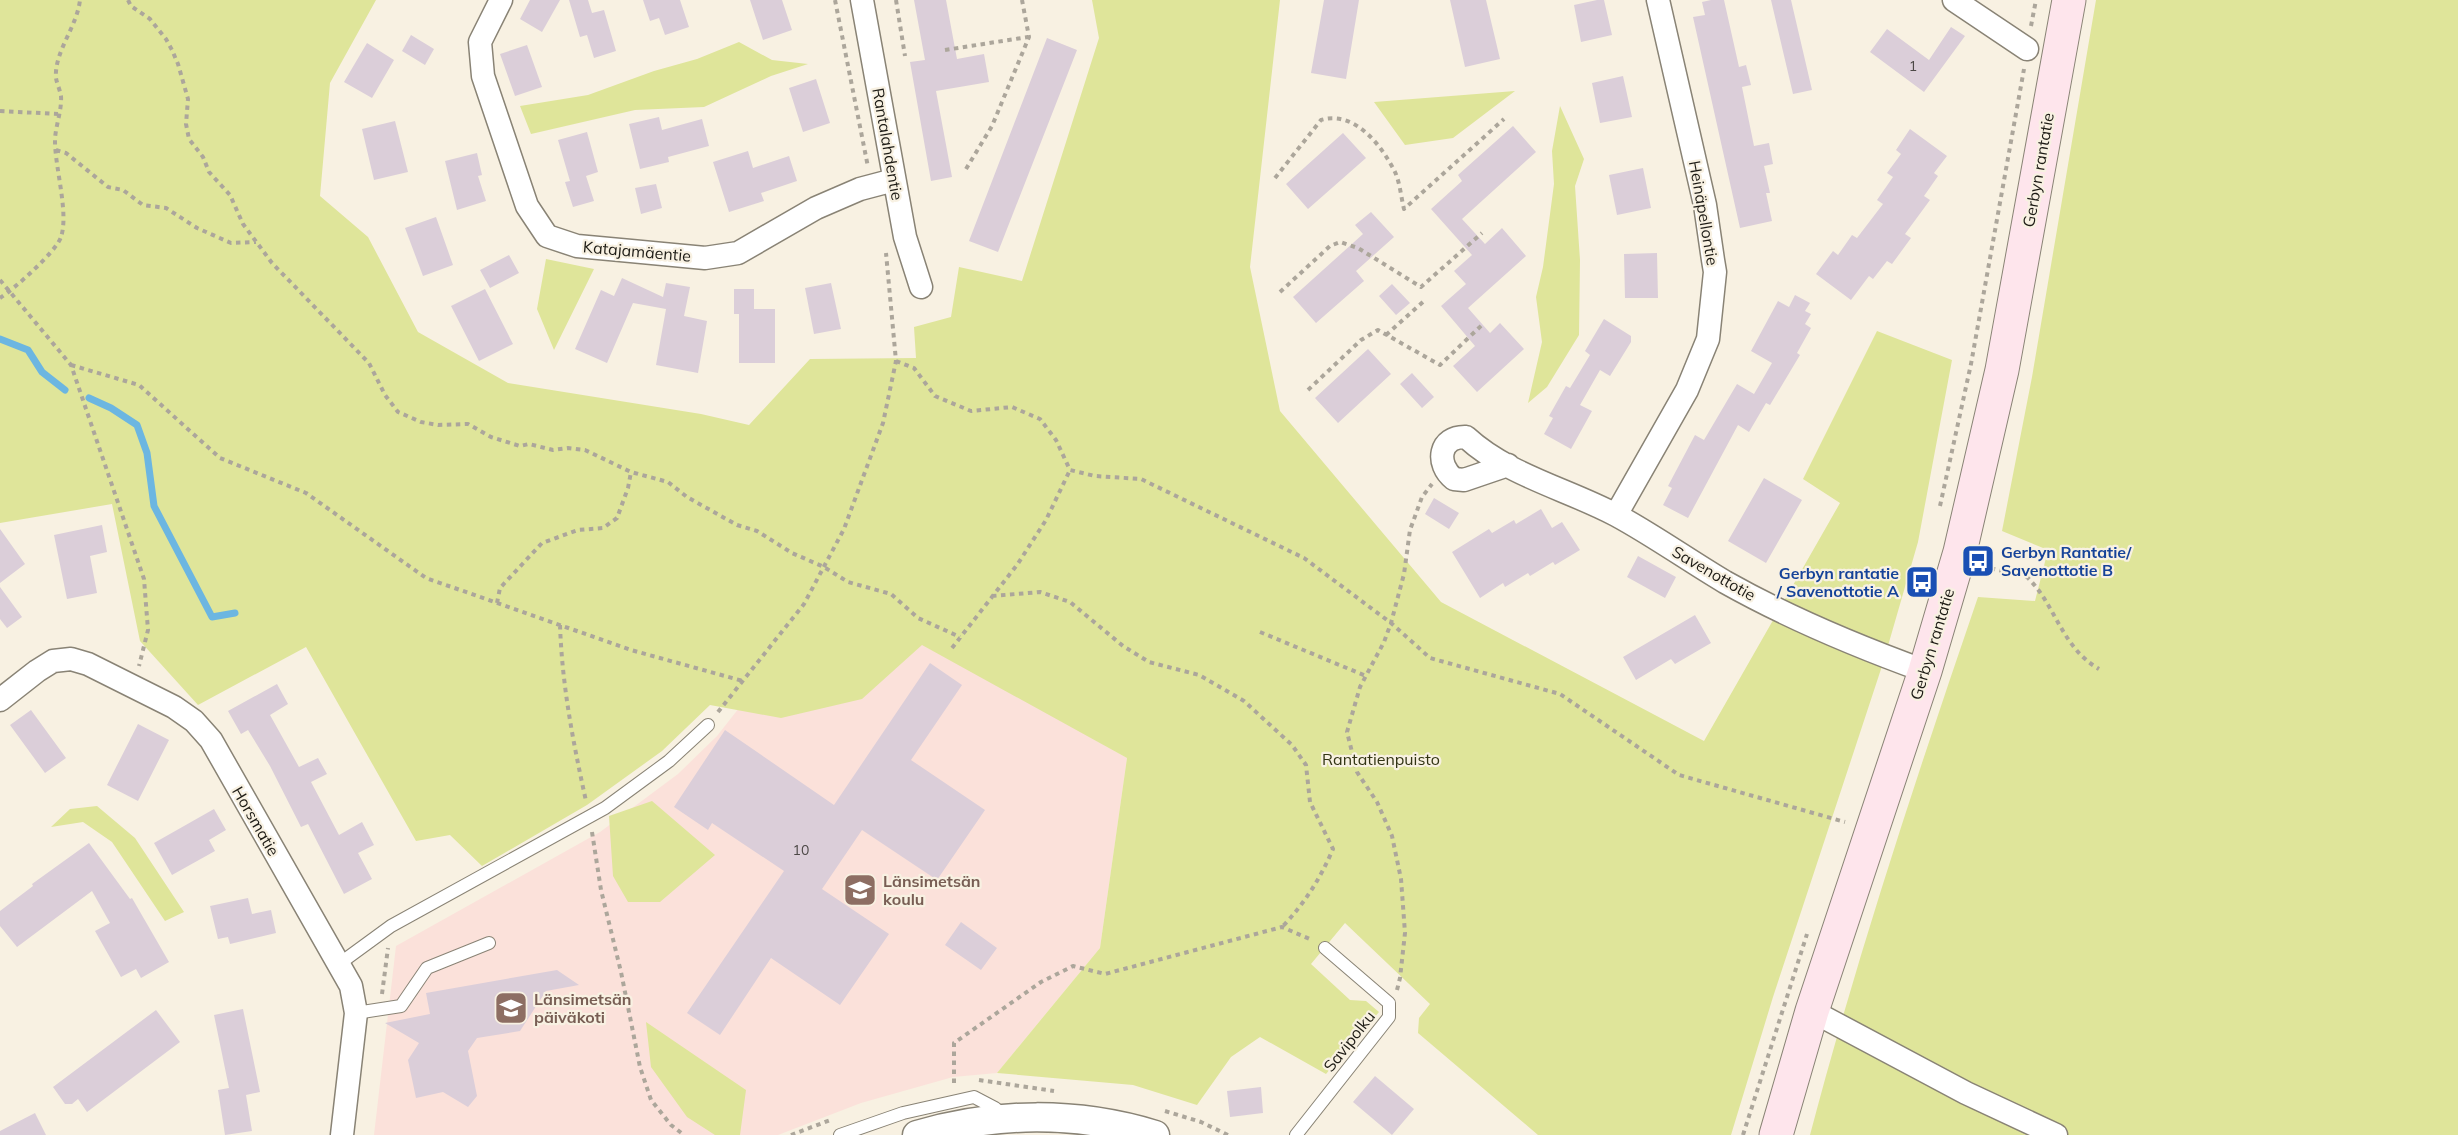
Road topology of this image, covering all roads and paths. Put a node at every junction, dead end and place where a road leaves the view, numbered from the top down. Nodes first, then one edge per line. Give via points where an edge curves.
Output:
1 (80, 0) edge
2 (128, 0) edge
3 (501, 0) edge
4 (835, 0) edge
5 (862, 0) edge
6 (896, 0) edge
7 (1022, 0) edge
8 (1658, 0) edge
9 (1954, 0) edge
10 (2036, 0) edge
11 (2069, 0) edge
12 (1029, 37) junction
13 (2027, 49) junction
14 (945, 50) dead end
15 (905, 56) dead end
16 (0, 111) edge
17 (58, 114) junction
18 (1504, 119) dead end
19 (56, 150) junction
20 (966, 169) dead end
21 (1275, 178) dead end
22 (894, 180) junction
23 (871, 186) junction
24 (1482, 233) dead end
25 (256, 242) junction
26 (885, 245) dead end
27 (0, 280) edge
28 (921, 287) dead end
29 (9, 292) junction
30 (1280, 292) dead end
31 (0, 298) edge
32 (1424, 301) dead end
33 (1483, 324) dead end
34 (1386, 335) junction
35 (896, 361) junction
36 (70, 365) junction
37 (1308, 390) dead end
38 (1508, 465) junction
39 (1444, 468) junction
40 (1070, 470) junction
41 (631, 472) junction
42 (1939, 511) dead end
43 (1616, 515) junction
44 (1958, 560) junction
45 (824, 567) junction
46 (992, 596) junction
47 (497, 603) junction
48 (1391, 623) junction
49 (560, 625) junction
50 (1260, 632) dead end
51 (960, 637) junction
52 (952, 648) dead end
53 (2098, 669) dead end
54 (1925, 671) junction
55 (1366, 676) junction
56 (743, 681) junction
57 (133, 687) junction
58 (0, 700) edge
59 (708, 725) joint
60 (1848, 811) dead end
61 (590, 816) junction
62 (1845, 822) junction
63 (1841, 833) dead end
64 (1282, 927) junction
65 (1807, 933) dead end
66 (489, 943) dead end
67 (1325, 948) joint
68 (339, 964) junction
69 (1390, 1011) junction
70 (1812, 1011) junction
71 (356, 1013) junction
72 (954, 1083) dead end
73 (1006, 1118) junction
74 (342, 1135) edge
75 (684, 1135) edge
76 (840, 1135) edge
77 (917, 1135) edge
78 (1155, 1135) edge
79 (1296, 1135) edge
80 (1743, 1135) edge
81 (1776, 1135) edge
82 (2056, 1135) edge

1 - 17 path via 75,24 60,55 56,78 61,96
2 - 25 path via 166,39 188,99 189,139 209,172 230,195
3 - 23 street, Katajamäentie via 480,42 483,76 526,206 547,236 577,246 631,252 705,258 738,253 816,208
4 - 23 path
5 - 22 street, Rantalahdentie
6 - 15 path
7 - 12 path
8 - 43 street, Heinäpellontie via 1705,205 1715,272 1708,339 1687,390
9 - 13 street
10 - 13 path
11 - 44 main road, Gerbyn rantatie via 2001,370
12 - 14 path
12 - 20 path via 992,126
13 - 42 path via 1971,364
16 - 17 path
17 - 19 path
18 - 21 path via 1404,208 1396,174 1381,150 1360,127 1344,121 1321,120
19 - 25 path via 66,153 108,187 123,190 143,205 166,208 231,243
19 - 29 path via 62,236
22 - 23 street, Katajamäentie
22 - 28 street, Rantalahdentie via 905,237
24 - 30 path via 1421,287 1358,248 1340,242 1330,246
25 - 41 path via 369,363 398,412 438,425 468,424 491,437 520,446 585,450
26 - 35 path
27 - 29 path
29 - 31 path
29 - 36 path
32 - 34 path
33 - 34 path via 1440,364
34 - 37 path via 1378,330 1361,340
35 - 40 path via 914,368 935,396 971,411 1012,407 1040,419 1056,440
35 - 45 path via 883,423 844,529
36 - 47 path via 139,385 220,458 306,493 426,578
36 - 57 path via 144,579 148,630
38 - 39 street via 1464,480 1454,479
38 - 39 street, Savenottotie via 1466,437 1458,437 1447,442 1442,451
38 - 43 street, Savenottotie
39 - 48 path via 1422,496 1410,530
40 - 46 path via 1046,520
40 - 48 path via 1141,479 1304,558
41 - 45 path via 668,482 697,503
41 - 47 path via 617,518 603,528 578,530 542,543 500,588
43 - 54 street, Savenottotie via 1726,582 1833,637
44 - 53 path via 2027,577 2069,642
44 - 54 main road, Gerbyn rantatie
45 - 51 path via 848,582 891,594 918,618
45 - 56 path via 804,604
46 - 51 path
46 - 64 path via 1040,592 1070,602 1149,662 1199,675 1244,701 1292,745 1306,765 1310,802 1333,849 1320,879
47 - 49 path
48 - 55 path
48 - 62 path via 1430,658 1560,694 1679,776
49 - 56 path
49 - 61 path via 570,730
50 - 55 path
51 - 52 path
54 - 70 main road, Gerbyn rantatie
55 - 69 path via 1347,732 1357,772 1377,802 1392,836 1401,879 1405,933 1400,978
56 - 59 path
57 - 58 street, Horsmatie via 71,659 53,661
57 - 68 street, Horsmatie via 174,707 211,740
59 - 61 lane via 669,761
60 - 62 path
61 - 68 lane via 391,926
61 - 75 path via 601,890 640,1067 651,1100
62 - 63 path
64 - 67 path
64 - 72 path via 1111,973 1073,966 1041,982 954,1043
65 - 80 path
66 - 71 lane via 427,968 401,1006
67 - 69 lane, Savipolku via 1389,1003
68 - 71 street, Horsmatie via 351,986
69 - 79 lane, Savipolku
70 - 81 main road, Gerbyn rantatie
70 - 82 street via 1966,1093
71 - 74 street, Horsmatie
73 - 76 lane via 974,1097 903,1113
73 - 77 street via 942,1127
73 - 78 street via 1066,1117

